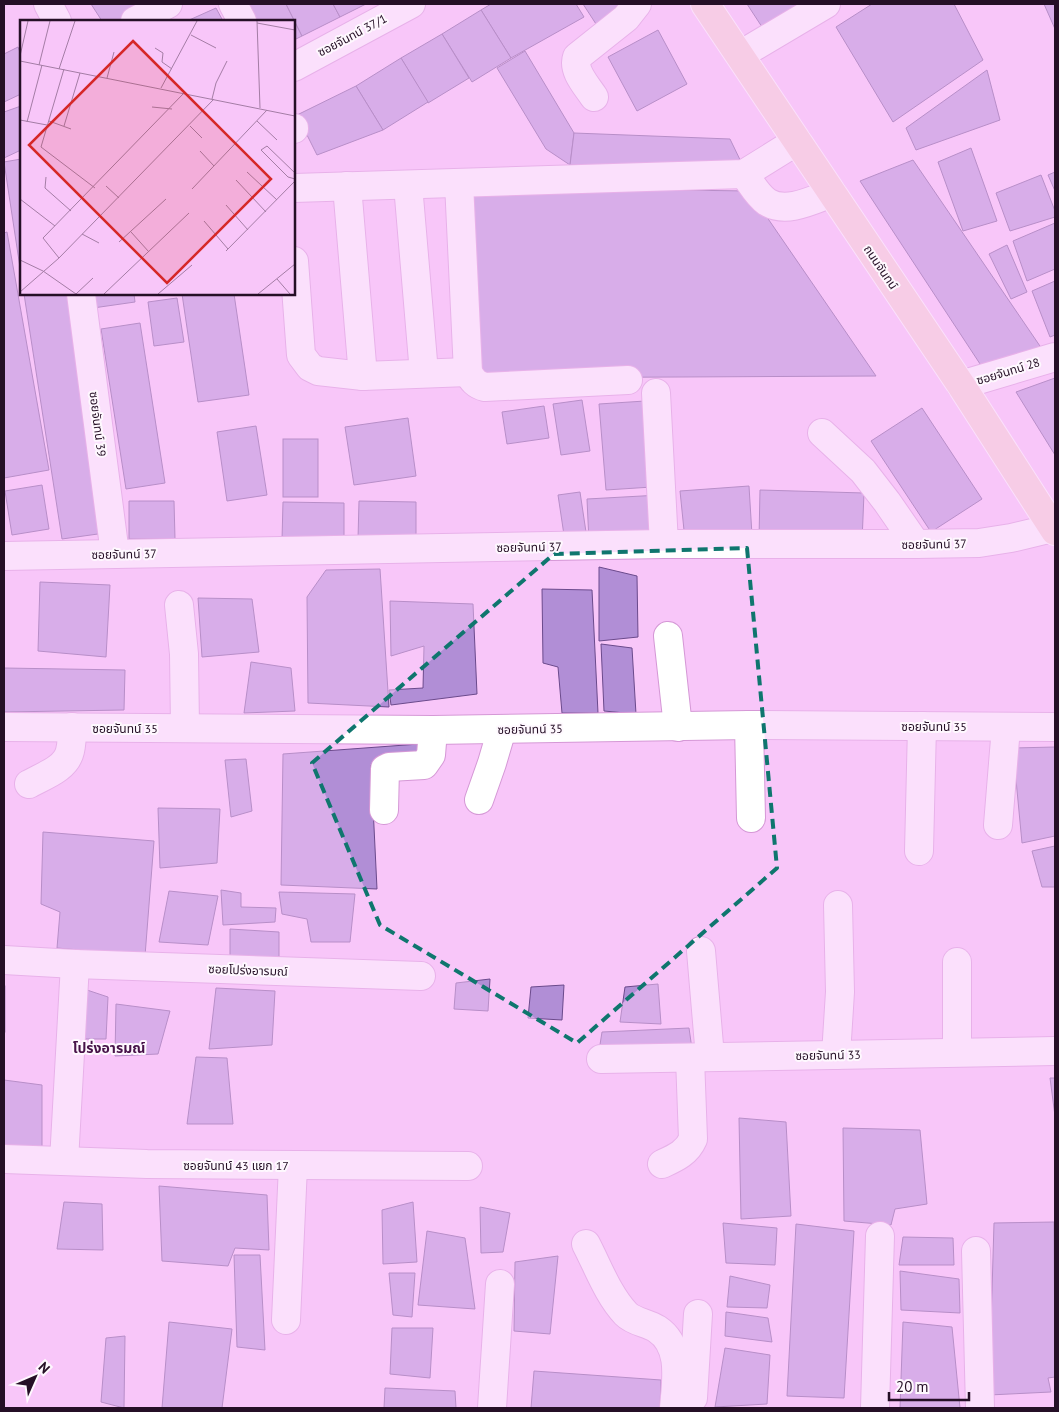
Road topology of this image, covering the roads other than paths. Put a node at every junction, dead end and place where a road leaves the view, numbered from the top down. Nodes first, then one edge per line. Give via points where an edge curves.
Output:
1 (48, 4) edge
2 (168, 4) edge
3 (233, 4) edge
4 (411, 4) edge
5 (637, 4) edge
6 (705, 4) edge
7 (826, 4) edge
8 (56, 20) edge
9 (137, 20) edge
10 (241, 20) edge
11 (740, 55) junction
12 (295, 66) edge
13 (594, 97) dead end
14 (797, 141) junction
15 (744, 174) junction
16 (459, 183) junction
17 (347, 186) junction
18 (408, 186) junction
19 (295, 188) edge
20 (832, 193) junction
21 (295, 274) edge
22 (81, 295) edge
23 (1055, 357) edge
24 (468, 372) junction
25 (424, 373) junction
26 (363, 376) junction
27 (628, 380) dead end
28 (961, 385) junction
29 (656, 393) dead end
30 (822, 433) dead end
31 (1054, 530) edge
32 (664, 544) junction
33 (916, 544) junction
34 (115, 554) junction
35 (4, 556) edge
36 (179, 605) dead end
37 (668, 636) dead end
38 (749, 726) junction
39 (922, 726) junction
40 (4, 727) edge
41 (72, 727) junction
42 (678, 727) junction
43 (1006, 727) junction
44 (1055, 727) edge
45 (185, 728) junction
46 (502, 729) junction
47 (434, 730) junction
48 (29, 784) dead end
49 (479, 800) dead end
50 (384, 810) dead end
51 (751, 818) dead end
52 (998, 825) dead end
53 (919, 851) dead end
54 (838, 906) dead end
55 (701, 951) dead end
56 (4, 960) edge
57 (958, 962) dead end
58 (75, 964) junction
59 (421, 976) dead end
60 (1055, 1050) edge
61 (957, 1052) junction
62 (836, 1055) junction
63 (700, 1058) junction
64 (602, 1059) dead end
65 (4, 1159) edge
66 (64, 1161) junction
67 (662, 1164) dead end
68 (293, 1166) junction
69 (468, 1166) dead end
70 (880, 1236) dead end
71 (586, 1244) dead end
72 (976, 1251) dead end
73 (500, 1284) dead end
74 (698, 1314) dead end
75 (286, 1320) dead end
76 (492, 1408) edge
77 (674, 1408) edge
78 (693, 1408) edge
79 (875, 1408) edge
80 (980, 1408) edge

1 - 8 street
2 - 9 street
3 - 10 street
4 - 12 street, ซอยจันทน์ 37/1
5 - 13 street via 626,18 577,57 576,69
6 - 11 main road, ถนนจันทน์
7 - 11 street
11 - 14 main road, ถนนจันทน์
14 - 15 street
14 - 20 main road, ถนนจันทน์
15 - 16 street
15 - 20 street via 768,202 781,207
16 - 18 street
16 - 24 street
17 - 18 street
17 - 19 street
17 - 26 street
18 - 25 street
20 - 28 main road, ถนนจันทน์
21 - 26 street via 301,355 318,372
22 - 34 street, ซอยจันทน์ 39
23 - 28 street, ซอยจันทน์ 28
24 - 25 street
24 - 27 street via 473,381 485,388
25 - 26 street
28 - 31 main road, ถนนจันทน์
29 - 32 street
30 - 33 street via 863,471
31 - 33 street, ซอยจันทน์ 37 via 979,542
32 - 33 street, ซอยจันทน์ 37
32 - 34 street, ซอยจันทน์ 37
34 - 35 street, ซอยจันทน์ 37
36 - 45 street via 184,654
37 - 42 street
38 - 39 street, ซอยจันทน์ 35
38 - 42 street, ซอยจันทน์ 35
38 - 51 street
39 - 43 street, ซอยจันทน์ 35
39 - 53 street
40 - 41 street, ซอยจันทน์ 35
41 - 45 street, ซอยจันทน์ 35
41 - 48 street via 66,762
42 - 46 street, ซอยจันทน์ 35
43 - 44 street, ซอยจันทน์ 35
43 - 52 street
45 - 47 street, ซอยจันทน์ 35
46 - 47 street, ซอยจันทน์ 35
46 - 49 street
47 - 50 street via 431,755 424,764 385,769
54 - 62 street via 840,992
55 - 63 street
56 - 58 street, ซอยโปร่งอารมณ์
57 - 61 street
58 - 59 street, ซอยโปร่งอารมณ์
58 - 66 street
60 - 61 street, ซอยจันทน์ 33
61 - 62 street, ซอยจันทน์ 33
62 - 63 street, ซอยจันทน์ 33
63 - 64 street, ซอยจันทน์ 33
63 - 67 street via 693,1139 684,1152
65 - 66 street, ซอยจันทน์ 43 แยก 17
66 - 68 street, ซอยจันทน์ 43 แยก 17
68 - 69 street, ซอยจันทน์ 43 แยก 17
68 - 75 street
70 - 79 street
71 - 77 street via 604,1282 628,1316 657,1329 672,1349 677,1365
72 - 80 street
73 - 76 street
74 - 78 street

